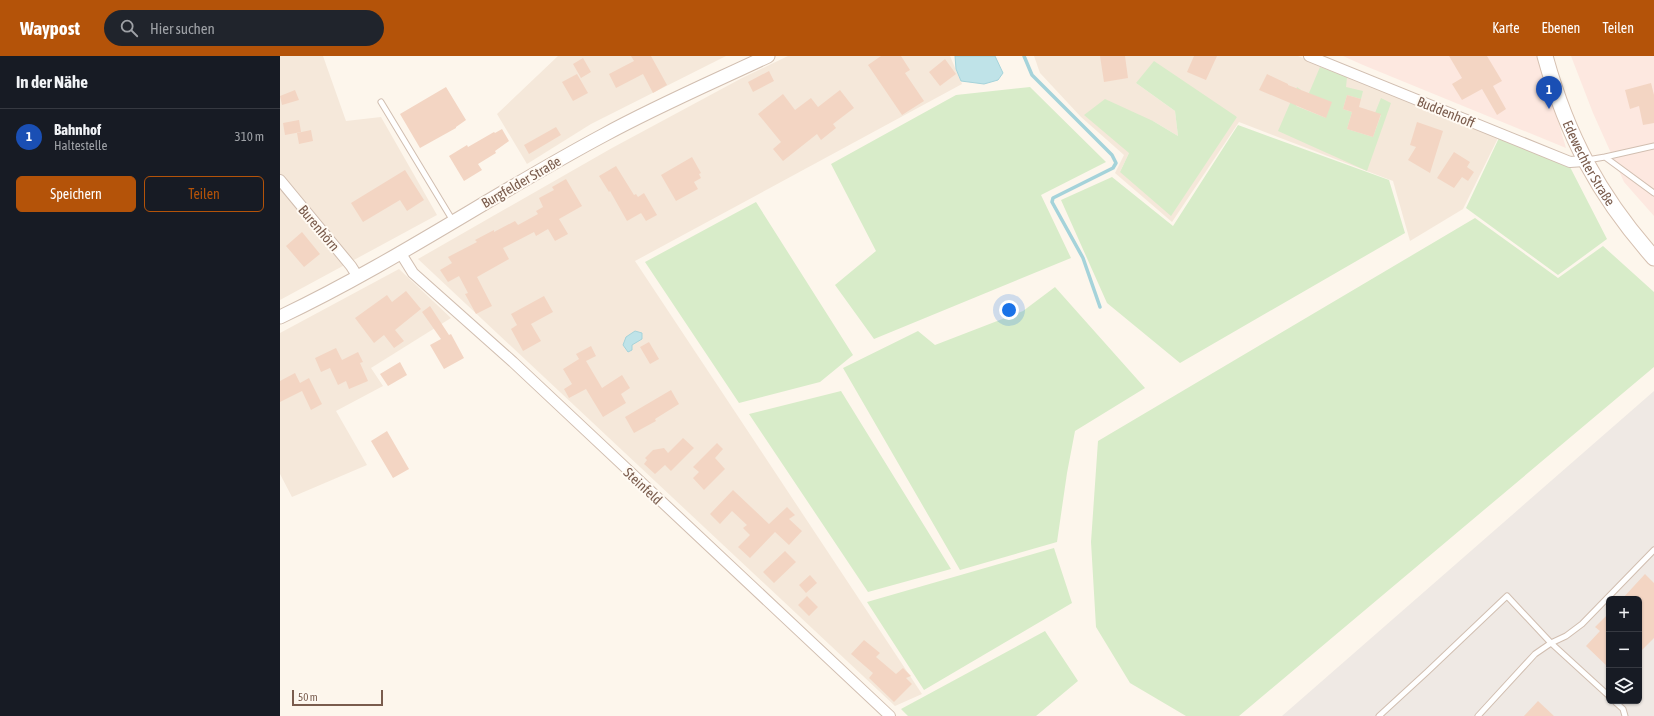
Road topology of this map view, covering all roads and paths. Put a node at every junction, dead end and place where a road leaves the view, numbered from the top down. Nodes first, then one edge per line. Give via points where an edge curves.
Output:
1 (768, 56) edge
2 (1309, 56) edge
3 (1545, 56) edge
4 (381, 102) dead end
5 (1654, 146) edge
6 (1605, 157) junction
7 (1584, 161) junction
8 (280, 180) edge
9 (1654, 193) edge
10 (454, 221) junction
11 (400, 252) junction
12 (1654, 258) edge
13 (358, 276) junction
14 (280, 317) edge
15 (1654, 550) edge
16 (1550, 643) junction
17 (1606, 693) edge
18 (1617, 704) edge
19 (890, 716) edge
20 (1379, 716) edge
21 (1478, 716) edge
22 (1625, 716) edge

1 - 10 street, Burgfelder Straße via 605,135
2 - 7 street, Buddenhoff via 1570,162
3 - 7 main road, Edewechter Straße
4 - 10 lane
5 - 6 lane
6 - 7 lane
6 - 9 lane
7 - 12 main road, Edewechter Straße via 1610,203
8 - 13 street, Burenhörn
10 - 11 street, Burgfelder Straße
11 - 13 street, Burgfelder Straße
11 - 19 street, Steinfeld via 413,273 504,354
13 - 14 street, Burgfelder Straße
15 - 16 lane via 1582,624 1566,636
16 - 17 lane
16 - 20 lane via 1506,596
16 - 21 lane via 1535,654
18 - 22 lane via 1623,709

